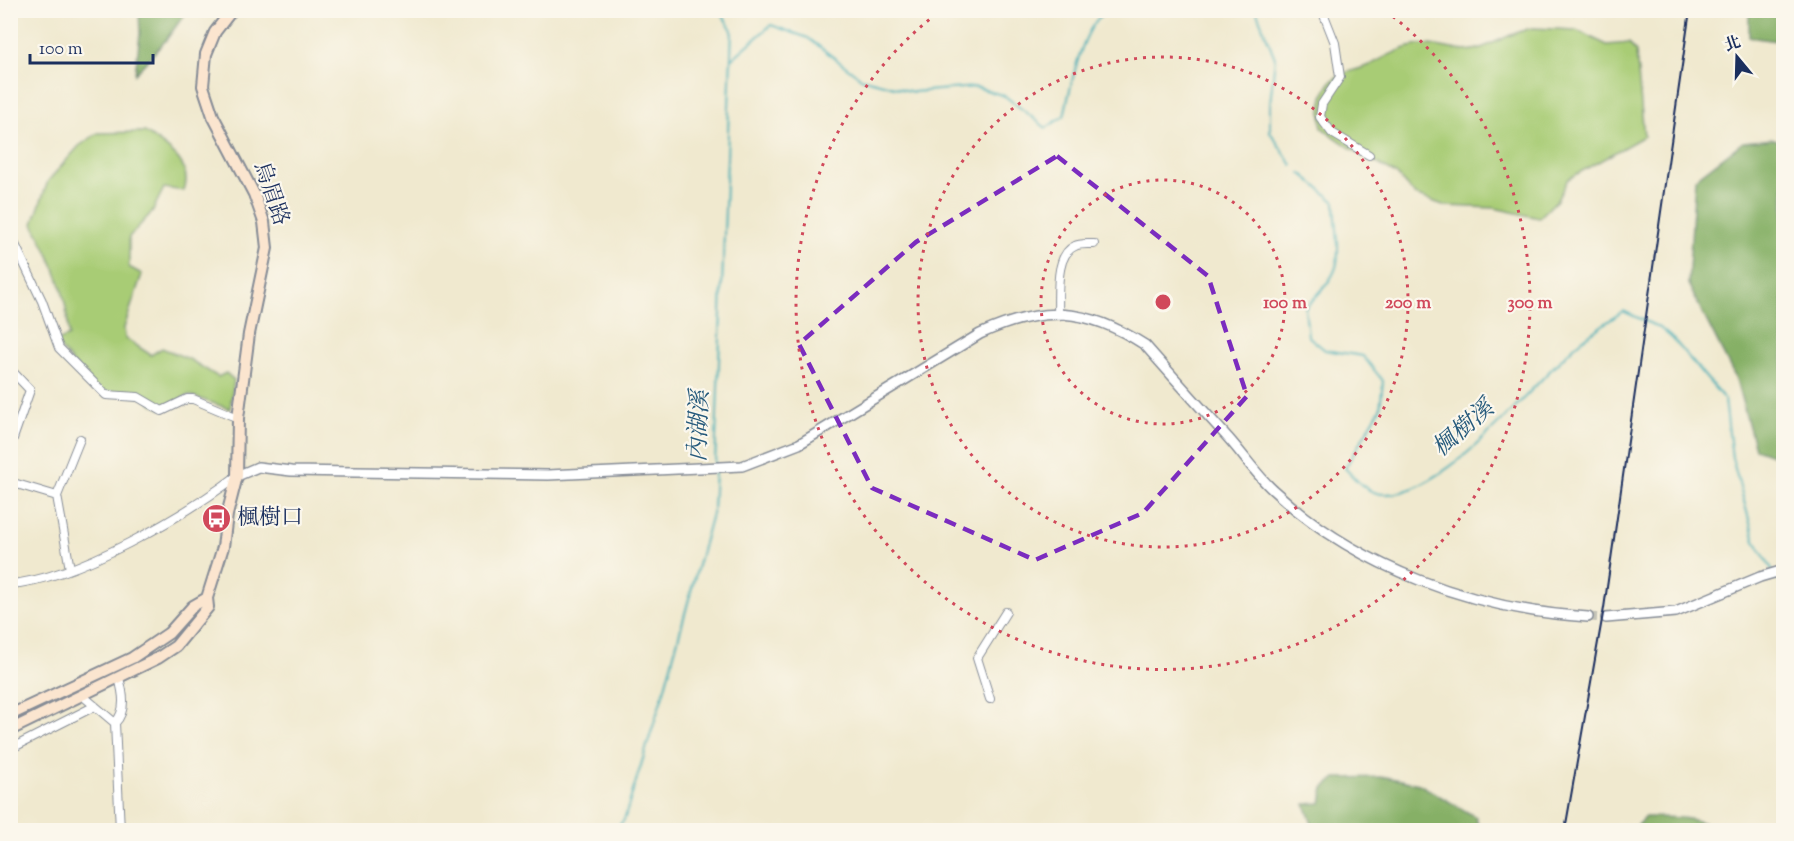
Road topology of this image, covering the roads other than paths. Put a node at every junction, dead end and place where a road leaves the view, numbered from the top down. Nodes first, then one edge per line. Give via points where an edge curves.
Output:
1 (232, 10) edge
2 (1322, 10) edge
3 (1369, 154) dead end
4 (10, 234) edge
5 (1094, 244) dead end
6 (1058, 314) junction
7 (10, 369) edge
8 (238, 418) junction
9 (80, 439) dead end
10 (10, 447) edge
11 (237, 476) junction
12 (10, 482) edge
13 (57, 496) junction
14 (70, 569) junction
15 (1784, 570) edge
16 (10, 584) edge
17 (207, 598) junction
18 (1006, 612) dead end
19 (1588, 617) tunnel mouth
20 (1606, 618) tunnel mouth
21 (119, 678) junction
22 (83, 696) junction
23 (990, 699) dead end
24 (95, 706) junction
25 (10, 715) edge
26 (115, 723) junction
27 (10, 730) edge
28 (10, 749) edge
29 (120, 831) edge

1 - 8 main road, 烏眉路 via 215,32 206,54 203,86 213,116 254,194 264,222 267,248 249,334
2 - 3 street via 1335,43 1340,77 1322,104 1320,117 1332,133
4 - 8 street via 59,348 98,390 110,396 138,397 162,411 187,399 200,400
5 - 6 street via 1076,245 1066,252 1060,267
6 - 11 street via 1024,316 980,334 800,444 742,466 548,475 291,471 258,467
6 - 19 street via 1081,315 1144,345 1271,489 1358,551 1448,591 1536,612
7 - 10 street via 30,390
8 - 11 main road, 烏眉路
9 - 13 street
11 - 14 street via 211,496 112,551
11 - 17 main road, 烏眉路 via 224,547
12 - 13 street
13 - 14 street
14 - 16 street
15 - 20 street via 1760,576 1676,612
17 - 21 main road, 烏眉路 via 208,607 201,619 176,646
17 - 25 main road via 193,606 169,633 132,658
18 - 23 street via 977,658
21 - 22 main road, 烏眉路
21 - 26 street via 124,696 120,719
22 - 24 street
22 - 27 main road, 烏眉路
24 - 26 street
24 - 28 street
26 - 29 street

